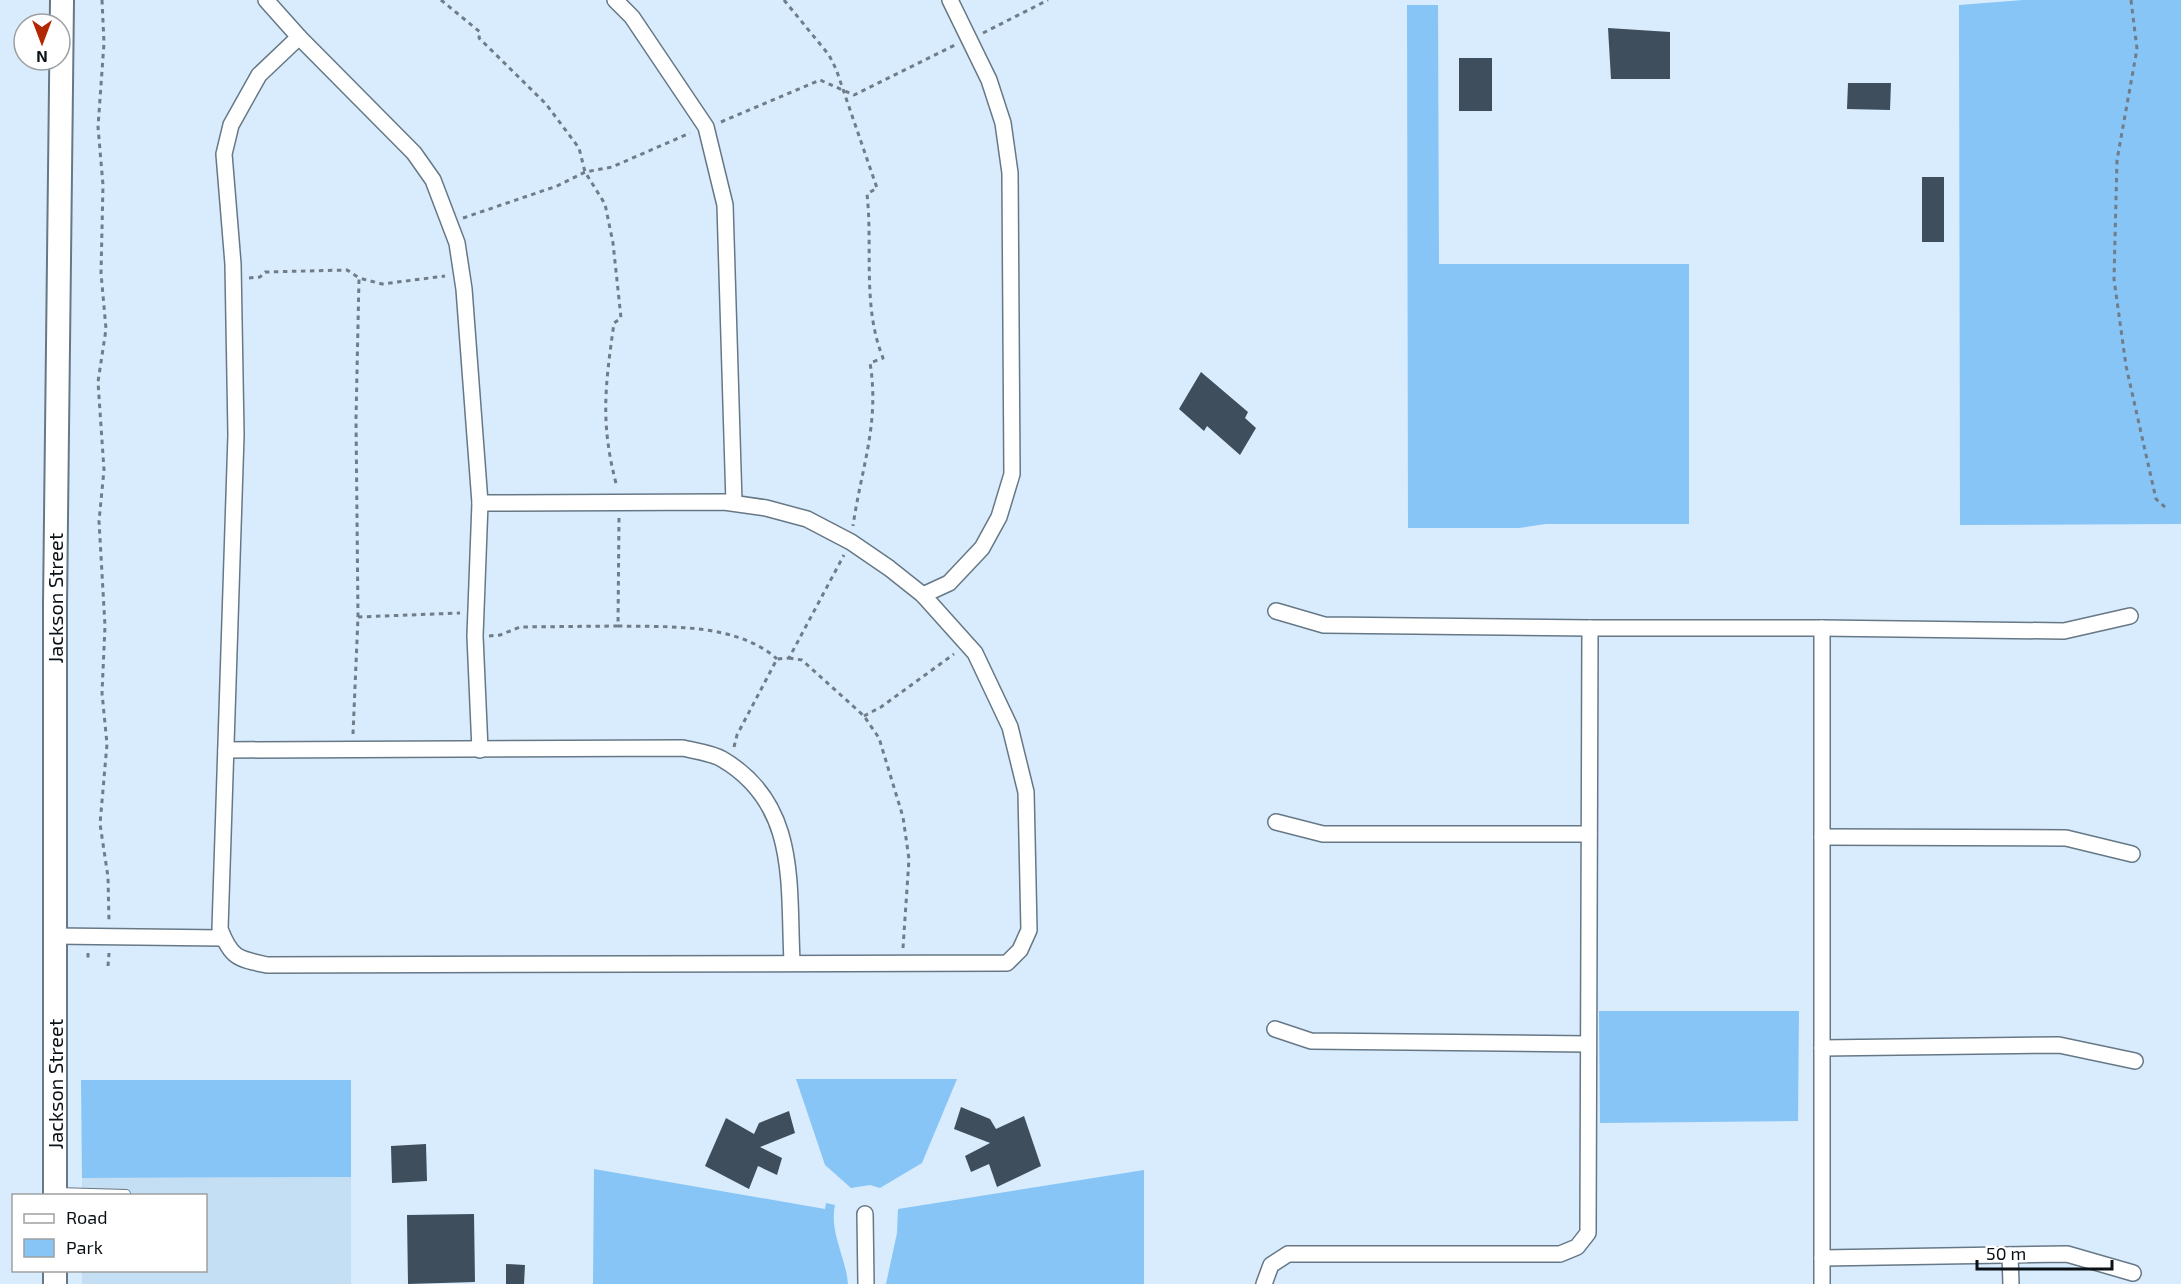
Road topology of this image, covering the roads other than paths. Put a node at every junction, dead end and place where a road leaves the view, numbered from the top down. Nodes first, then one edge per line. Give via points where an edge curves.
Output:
1 (62, 0) edge
2 (266, 0) edge
3 (615, 0) edge
4 (950, 0) edge
5 (299, 38) junction
6 (480, 503) junction
7 (734, 503) junction
8 (923, 595) junction
9 (1276, 611) dead end
10 (2130, 616) dead end
11 (1590, 628) junction
12 (1822, 628) junction
13 (226, 750) junction
14 (480, 750) junction
15 (1276, 822) dead end
16 (1589, 834) junction
17 (1822, 837) junction
18 (2132, 854) dead end
19 (55, 936) junction
20 (223, 938) junction
21 (792, 962) junction
22 (1275, 1029) dead end
23 (1588, 1044) junction
24 (1822, 1048) junction
25 (2135, 1061) dead end
26 (55, 1194) edge
27 (126, 1194) dead end
28 (866, 1214) dead end
29 (2010, 1255) junction
30 (1822, 1258) junction
31 (2133, 1273) dead end
32 (866, 1284) edge
33 (1264, 1284) edge
34 (1821, 1284) edge
35 (2011, 1284) edge

1 - 19 main road, Jackson Street
2 - 5 street
3 - 7 street via 632,17 706,127 725,205
4 - 8 street via 990,80 1003,123 1010,173 1012,474 999,517 982,548 949,583
5 - 6 street via 414,153 433,180 450,222 461,273
5 - 13 street via 258,75 231,125 224,154 233,280 236,435
6 - 7 street
6 - 14 street via 475,636
7 - 8 street via 807,519 851,542
8 - 21 street via 975,653 1010,727 1026,792 1029,930 1020,950 1007,963
9 - 11 street via 1324,625
10 - 12 street via 2064,631
11 - 12 street
11 - 16 street
12 - 17 street
13 - 14 street
13 - 20 street via 220,929
14 - 21 street via 682,748 725,761 749,779 773,808 785,842
15 - 16 street via 1323,834
16 - 23 street
17 - 18 street via 2066,838
17 - 24 street
19 - 20 street
19 - 26 main road, Jackson Street
20 - 21 street via 228,950 240,959 267,965
22 - 23 street via 1311,1041
23 - 33 street via 1588,1233 1577,1246 1560,1254 1288,1254 1271,1266
24 - 25 street via 2059,1045
24 - 30 street
26 - 27 lane
28 - 32 street
29 - 30 street
29 - 31 street via 2067,1254
29 - 35 street
30 - 34 street

